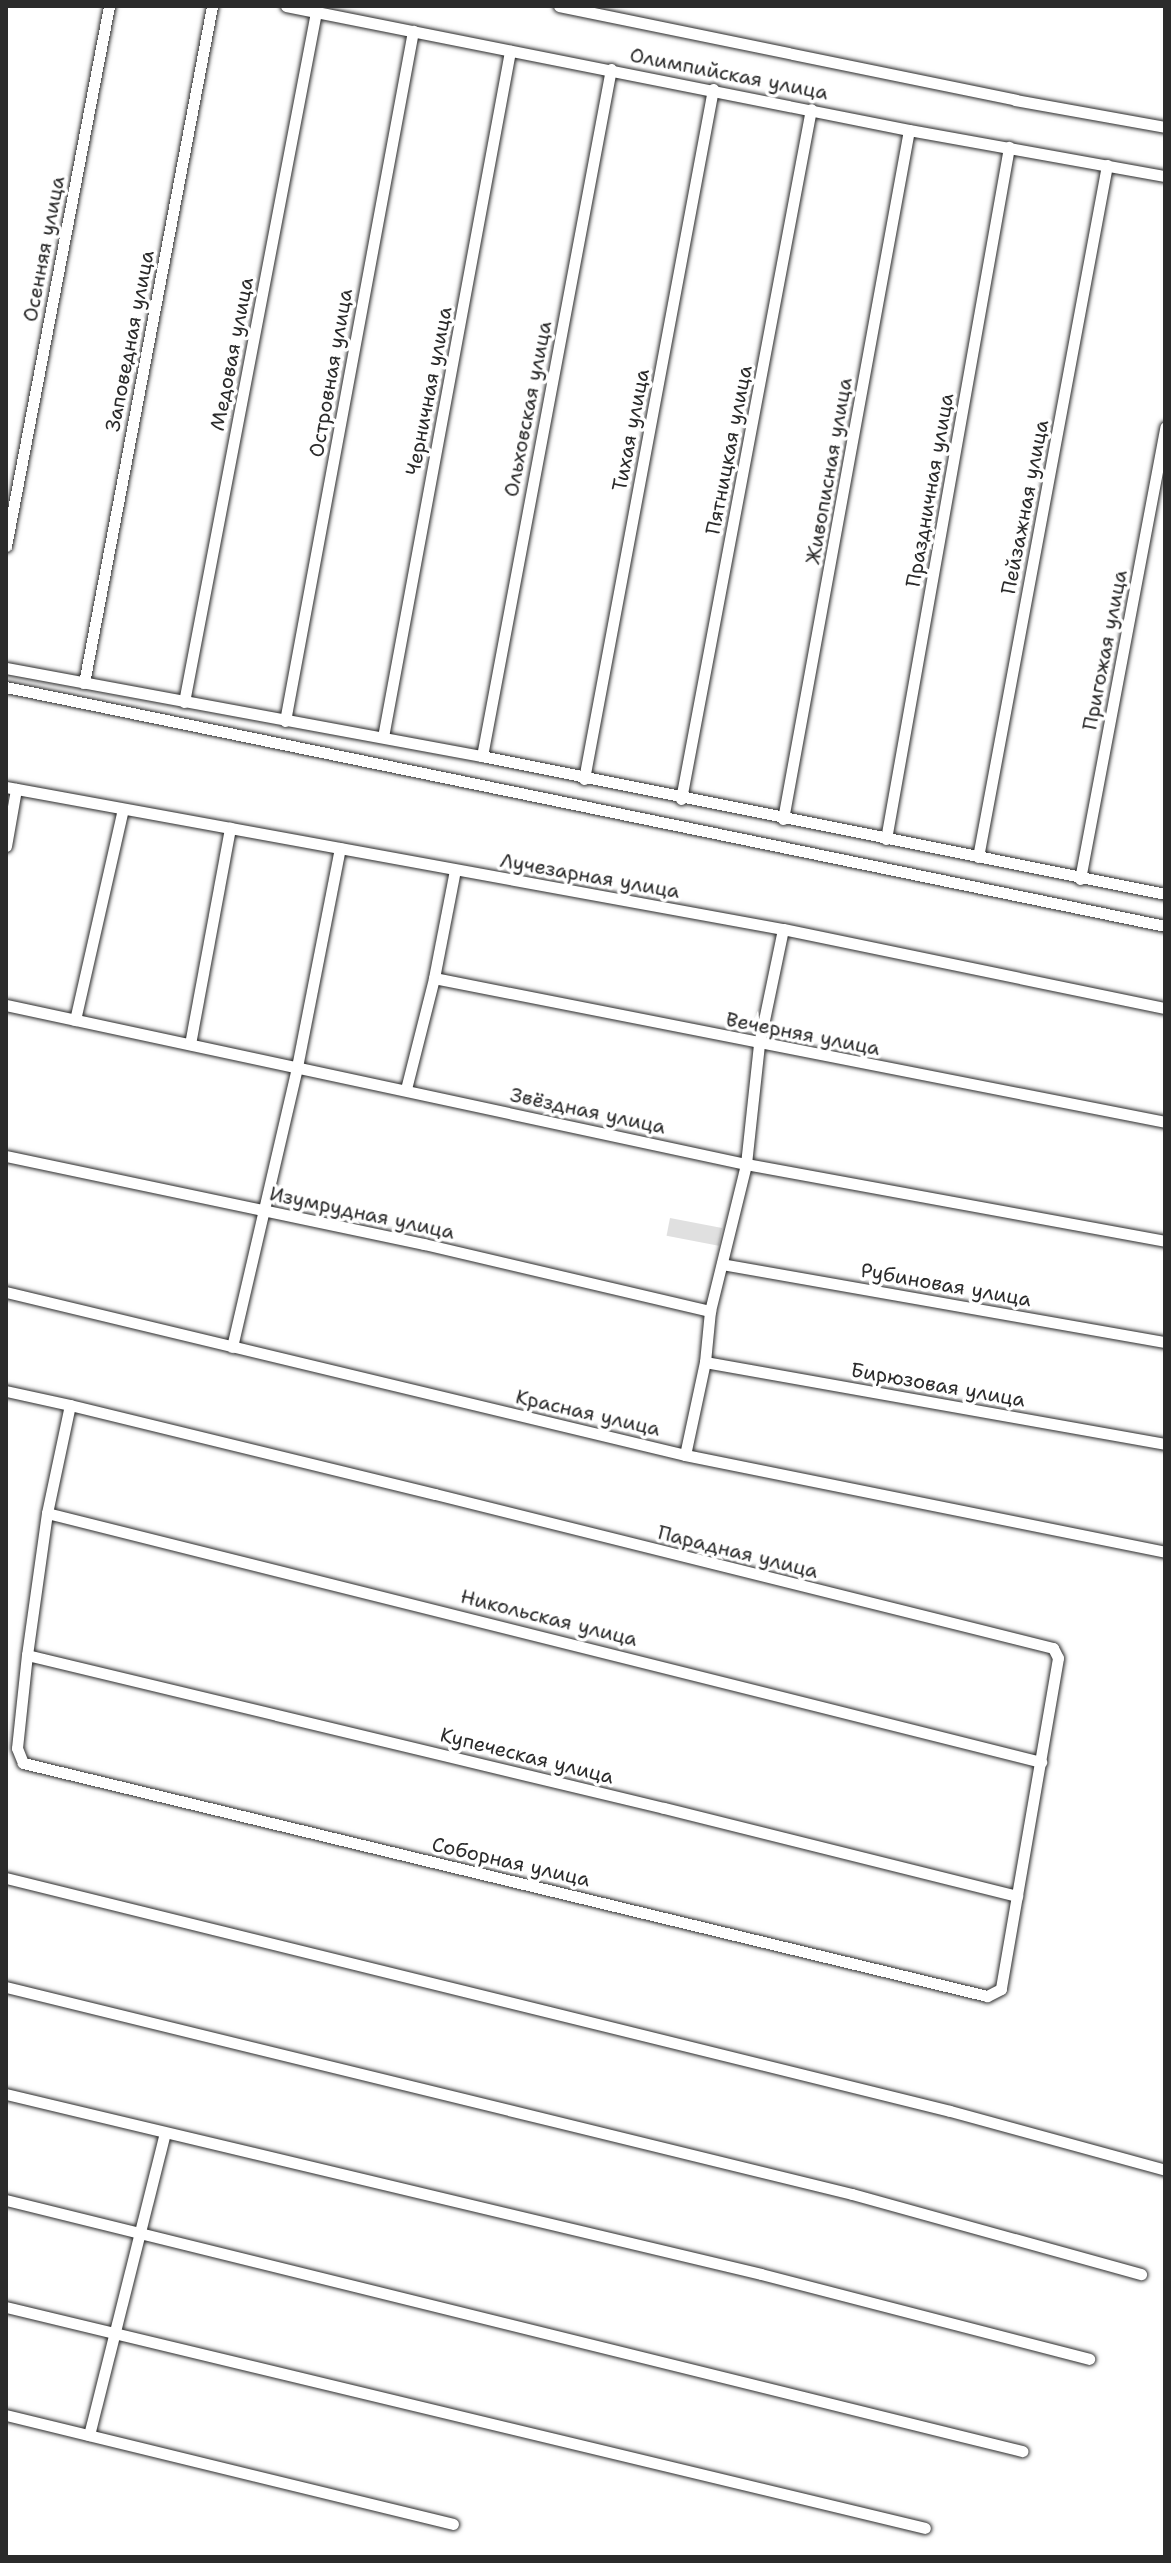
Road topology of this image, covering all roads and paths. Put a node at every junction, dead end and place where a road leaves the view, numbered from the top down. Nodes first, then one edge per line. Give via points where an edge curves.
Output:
1 (109, 6) edge
2 (212, 6) edge
3 (286, 6) edge
4 (559, 6) edge
5 (316, 12) junction
6 (413, 31) junction
7 (510, 51) junction
8 (611, 69) junction
9 (713, 89) junction
10 (811, 109) junction
11 (1165, 127) edge
12 (909, 130) junction
13 (1009, 147) junction
14 (1107, 165) junction
15 (1165, 176) edge
16 (1165, 427) edge
17 (6, 546) edge
18 (6, 668) edge
19 (84, 683) junction
20 (6, 687) edge
21 (184, 702) junction
22 (285, 721) junction
23 (383, 737) junction
24 (482, 756) junction
25 (584, 779) junction
26 (11, 788) edge
27 (681, 799) junction
28 (123, 809) junction
29 (783, 819) junction
30 (230, 828) junction
31 (886, 839) junction
32 (6, 846) edge
33 (340, 848) junction
34 (978, 857) junction
35 (455, 870) junction
36 (1080, 879) junction
37 (1165, 894) edge
38 (1165, 926) edge
39 (783, 929) junction
40 (434, 978) junction
41 (6, 1005) edge
42 (1165, 1008) edge
43 (75, 1020) junction
44 (190, 1044) junction
45 (759, 1044) junction
46 (297, 1067) junction
47 (406, 1089) junction
48 (1165, 1122) edge
49 (6, 1156) edge
50 (746, 1164) junction
51 (264, 1210) junction
52 (1165, 1241) edge
53 (722, 1264) junction
54 (6, 1292) edge
55 (710, 1311) junction
56 (1165, 1342) edge
57 (232, 1347) junction
58 (705, 1362) junction
59 (6, 1391) edge
60 (70, 1405) junction
61 (1165, 1444) edge
62 (685, 1455) junction
63 (47, 1513) junction
64 (1165, 1552) edge
65 (27, 1655) junction
66 (1041, 1762) junction
67 (6, 1878) edge
68 (1017, 1896) junction
69 (6, 1987) edge
70 (996, 1993) joint
71 (6, 2094) edge
72 (165, 2133) junction
73 (1165, 2170) edge
74 (6, 2200) edge
75 (143, 2234) junction
76 (1141, 2274) dead end
77 (6, 2307) edge
78 (116, 2334) junction
79 (1089, 2359) dead end
80 (6, 2415) edge
81 (89, 2435) junction
82 (1022, 2451) dead end
83 (453, 2524) dead end
84 (925, 2528) dead end

1 - 17 street, Осенняя улица
2 - 19 street, Заповедная улица
3 - 5 street, Олимпийская улица
4 - 11 street, Олимпийская улица
5 - 6 street, Олимпийская улица
5 - 21 street, Медовая улица
6 - 7 street, Олимпийская улица
6 - 22 street, Островная улица
7 - 8 street, Олимпийская улица
7 - 23 street, Черничная улица
8 - 9 street, Олимпийская улица
8 - 24 street, Ольховская улица
9 - 10 street, Олимпийская улица
9 - 25 street, Тихая улица
10 - 12 street, Олимпийская улица
10 - 27 street, Пятницкая улица
12 - 13 street, Олимпийская улица
12 - 29 street, Живописная улица
13 - 14 street, Олимпийская улица
13 - 31 street, Праздничная улица
14 - 15 street, Олимпийская улица
14 - 34 street, Пейзажная улица
16 - 36 street, Пригожая улица
18 - 19 street
19 - 21 street
20 - 38 street
21 - 22 street
22 - 23 street
23 - 24 street
24 - 25 street
25 - 27 street
26 - 28 street, Лучезарная улица
26 - 32 street
27 - 29 street
28 - 30 street, Лучезарная улица
28 - 43 street
29 - 31 street
30 - 33 street, Лучезарная улица
30 - 44 street
31 - 34 street
33 - 35 street, Лучезарная улица
33 - 46 street
34 - 36 street
35 - 39 street, Лучезарная улица
35 - 40 street
36 - 37 street
39 - 42 street, Лучезарная улица
39 - 45 street
40 - 45 street, Вечерняя улица
40 - 47 street
41 - 43 street, Звёздная улица
43 - 44 street, Звёздная улица
44 - 46 street, Звёздная улица
45 - 48 street, Вечерняя улица
45 - 50 street
46 - 47 street, Звёздная улица
46 - 51 street
47 - 50 street, Звёздная улица
49 - 51 street, Изумрудная улица
50 - 52 street, Звёздная улица
50 - 53 street
51 - 55 street, Изумрудная улица
51 - 57 street
53 - 55 street
53 - 56 street, Рубиновая улица
54 - 57 street, Красная улица
55 - 58 street
57 - 62 street, Красная улица
58 - 61 street, Бирюзовая улица
58 - 62 street
59 - 60 street, Парадная улица
60 - 63 street
60 - 66 street, Парадная улица via 1050,1646 1058,1658
62 - 64 street, Красная улица
63 - 65 street
63 - 66 street, Никольская улица
65 - 68 street, Купеческая улица
65 - 70 street, Соборная улица via 17,1748 19,1759 28,1765 972,1993
66 - 68 street, Парадная улица
67 - 73 street via 950,2111
68 - 70 street, Парадная улица via 1003,1983
69 - 76 street via 852,2194
71 - 72 street
72 - 75 street
72 - 79 street via 761,2274
74 - 75 street
75 - 78 street
75 - 82 street
77 - 78 street
78 - 81 street
78 - 84 street
80 - 81 street
81 - 83 street

